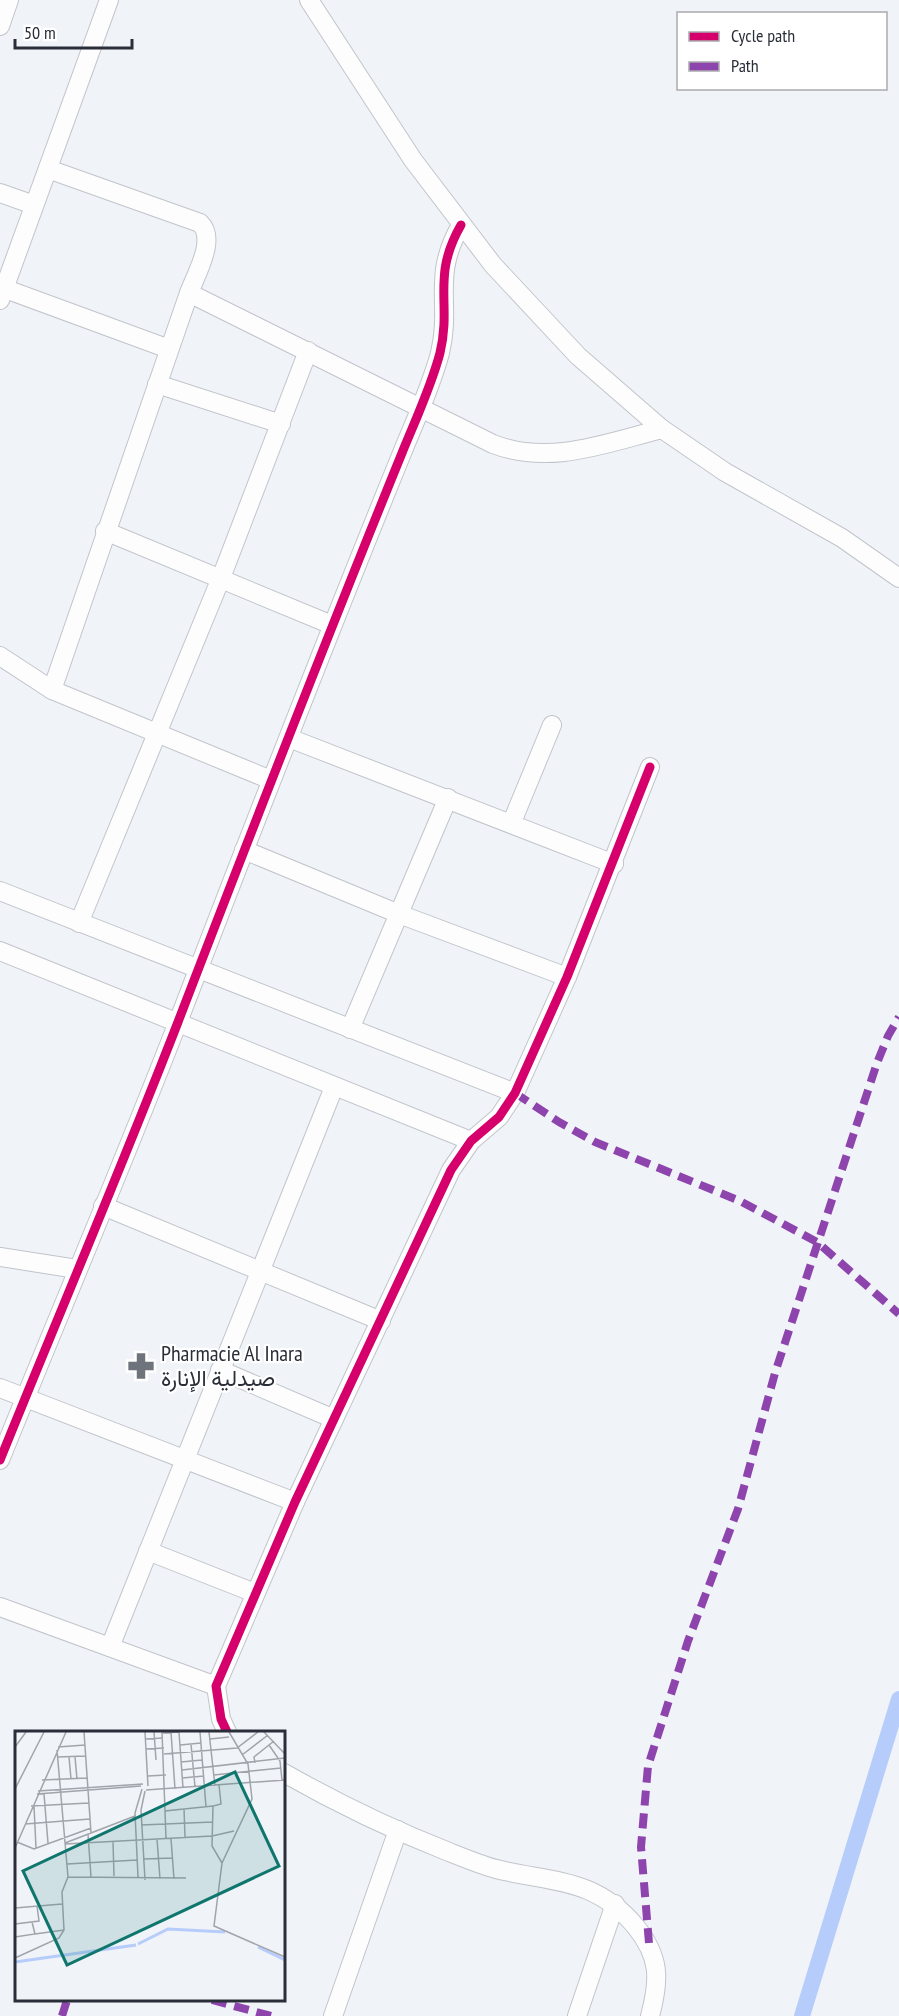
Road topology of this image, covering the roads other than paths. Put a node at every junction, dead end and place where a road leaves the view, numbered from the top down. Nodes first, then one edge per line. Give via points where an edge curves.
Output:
1 (9, 0) edge
2 (110, 0) edge
3 (309, 0) edge
4 (0, 26) edge
5 (48, 169) junction
6 (0, 193) edge
7 (34, 205) junction
8 (461, 225) junction
9 (1, 292) edge
10 (189, 293) junction
11 (169, 349) junction
12 (308, 351) junction
13 (157, 384) junction
14 (421, 407) junction
15 (281, 424) junction
16 (662, 429) junction
17 (105, 531) junction
18 (221, 578) junction
19 (899, 578) edge
20 (333, 624) junction
21 (0, 656) edge
22 (52, 690) junction
23 (552, 725) dead end
24 (158, 735) junction
25 (290, 738) junction
26 (651, 767) dead end
27 (271, 780) junction
28 (448, 798) junction
29 (512, 822) junction
30 (244, 850) junction
31 (614, 864) junction
32 (0, 891) edge
33 (399, 914) junction
34 (79, 923) junction
35 (0, 951) edge
36 (197, 969) junction
37 (567, 977) junction
38 (177, 1022) junction
39 (350, 1029) junction
40 (334, 1087) junction
41 (515, 1093) junction
42 (471, 1141) junction
43 (103, 1206) junction
44 (0, 1257) edge
45 (77, 1269) junction
46 (260, 1271) junction
47 (381, 1321) junction
48 (220, 1371) junction
49 (0, 1388) edge
50 (26, 1397) junction
51 (334, 1419) junction
52 (185, 1459) junction
53 (0, 1460) edge
54 (295, 1502) junction
55 (148, 1551) junction
56 (255, 1593) junction
57 (0, 1607) edge
58 (110, 1647) junction
59 (216, 1686) junction
60 (227, 1731) edge
61 (285, 1774) edge
62 (398, 1830) junction
63 (615, 1904) junction
64 (333, 2016) edge
65 (577, 2016) edge
66 (650, 2016) edge

1 - 4 street
2 - 5 street
3 - 8 street via 413,160
5 - 7 street
5 - 10 street via 200,223 208,239
6 - 7 street
7 - 9 street
8 - 14 street via 446,254 440,354
8 - 16 street via 578,356
9 - 11 street
10 - 11 street
10 - 12 street
11 - 13 street
12 - 14 street
12 - 15 street
13 - 15 street
13 - 17 street
14 - 16 street via 493,444 522,454 588,448
14 - 20 street
15 - 18 street
16 - 19 street via 725,472 842,538
17 - 18 street
17 - 22 street
18 - 20 street
18 - 24 street
20 - 25 street
21 - 22 street
22 - 24 street
23 - 29 street
24 - 27 street
24 - 34 street
25 - 27 street
25 - 28 street
26 - 31 street
27 - 30 street
28 - 29 street
28 - 33 street
29 - 31 street
30 - 33 street
30 - 36 street
31 - 37 street
32 - 34 street
33 - 37 street
33 - 39 street
34 - 36 street
35 - 38 street
36 - 38 street
36 - 39 street
37 - 41 street
38 - 40 street
38 - 43 street
39 - 41 street
40 - 42 street
40 - 46 street
41 - 42 street via 499,1117
42 - 47 street via 451,1170
43 - 45 street
43 - 46 street
44 - 45 street
45 - 50 street
46 - 47 street
46 - 48 street
47 - 51 street
48 - 51 street
48 - 52 street
49 - 50 street
50 - 52 street
50 - 53 street
51 - 54 street
52 - 54 street
52 - 55 street
54 - 56 street
55 - 56 street
55 - 58 street
56 - 59 street
57 - 58 street
58 - 59 street
59 - 60 street
61 - 62 street
62 - 63 street via 497,1869 576,1884
62 - 64 street
63 - 65 street
63 - 66 street via 649,1943 654,1959 657,1992

